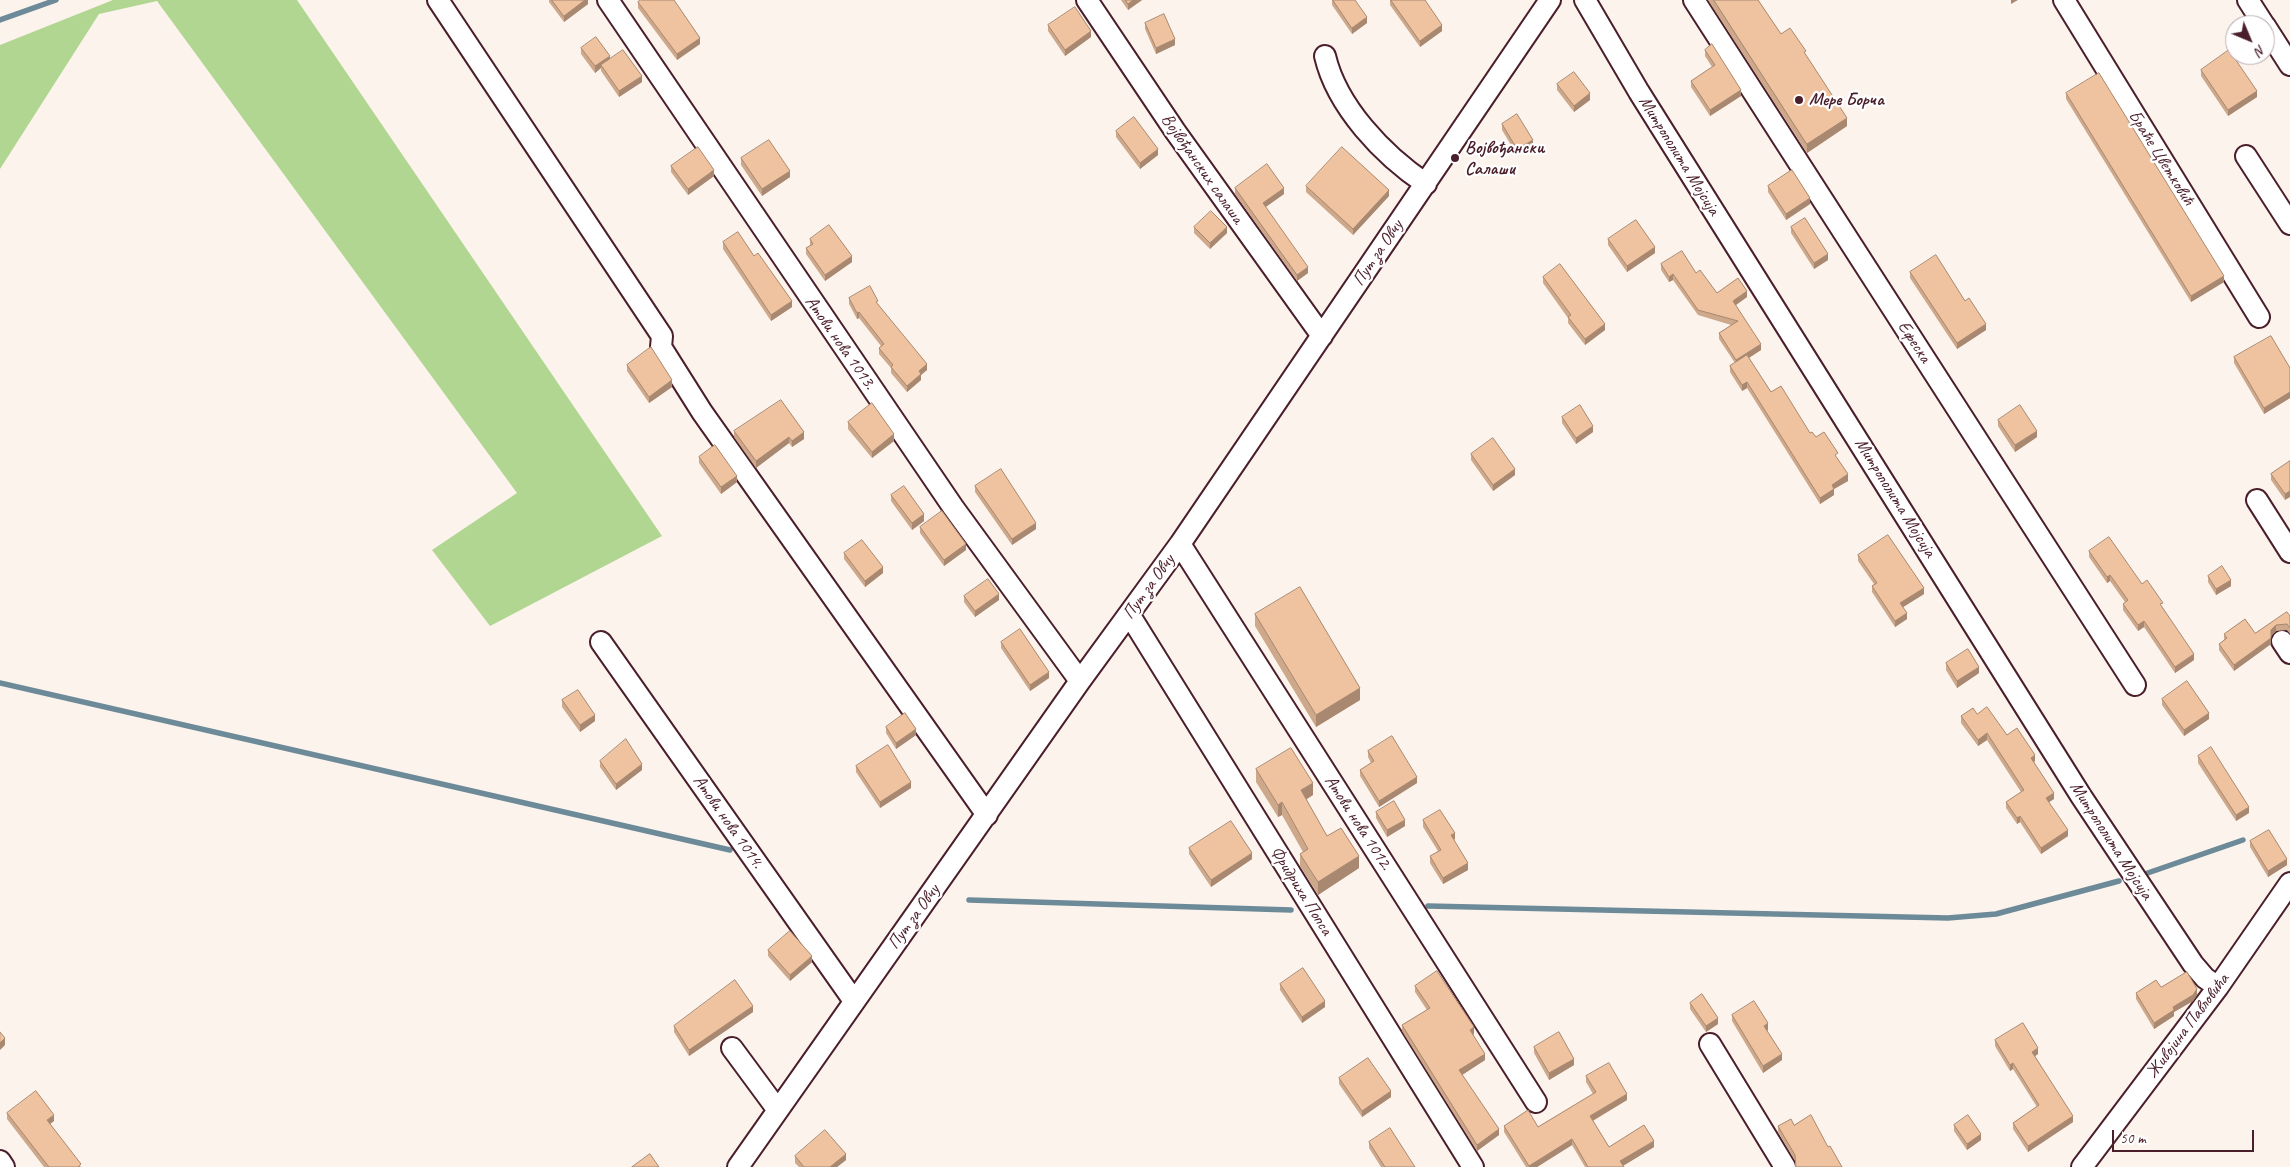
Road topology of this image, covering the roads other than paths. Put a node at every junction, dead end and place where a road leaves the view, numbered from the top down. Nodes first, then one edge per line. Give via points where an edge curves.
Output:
1 (438, 0) edge
2 (608, 0) edge
3 (1087, 0) edge
4 (1550, 0) edge
5 (1585, 0) edge
6 (1694, 0) edge
7 (2064, 0) edge
8 (2248, 0) edge
9 (2258, 15) edge
10 (2275, 42) edge
11 (1324, 56) dead end
12 (2290, 65) edge
13 (2246, 156) dead end
14 (1426, 184) junction
15 (2290, 224) edge
16 (2259, 317) dead end
17 (1322, 336) junction
18 (2257, 500) dead end
19 (1180, 544) junction
20 (2290, 552) edge
21 (1129, 614) junction
22 (601, 642) dead end
23 (1080, 681) junction
24 (2134, 685) dead end
25 (987, 815) junction
26 (2290, 883) edge
27 (2218, 987) junction
28 (854, 1001) junction
29 (1710, 1044) dead end
30 (732, 1048) dead end
31 (1536, 1102) dead end
32 (777, 1109) junction
33 (0, 1161) edge
34 (4, 1167) edge
35 (738, 1167) edge
36 (1473, 1167) edge
37 (1785, 1167) edge
38 (2082, 1167) edge

1 - 25 street via 662,336 661,347 702,412
2 - 23 street, Атови нова 1013. via 947,499
3 - 17 street, Војвођанских салаша via 1180,138
4 - 14 street, Пут за Овчу
5 - 27 street, Митрополита Мојсија via 1639,92 2081,796 2193,964
6 - 24 street, Ефеска
7 - 16 street, Браће Цветковић
8 - 9 street
10 - 12 street
11 - 14 street via 1330,77 1366,130 1402,168
13 - 15 street
14 - 17 street, Пут за Овчу
17 - 19 street, Пут за Овчу
18 - 20 street
19 - 21 street, Пут за Овчу
19 - 31 street, Атови нова 1012.
21 - 23 street, Пут за Овчу
21 - 36 street, Фридриха Попса
22 - 28 street, Атови нова 1014.
23 - 25 street, Пут за Овчу
25 - 28 street, Пут за Овчу
26 - 27 street, Живојина Павловића
27 - 38 street, Живојина Павловића
28 - 32 street, Пут за Овчу
29 - 37 street
30 - 32 street
32 - 35 street, Пут за Овчу
33 - 34 street

